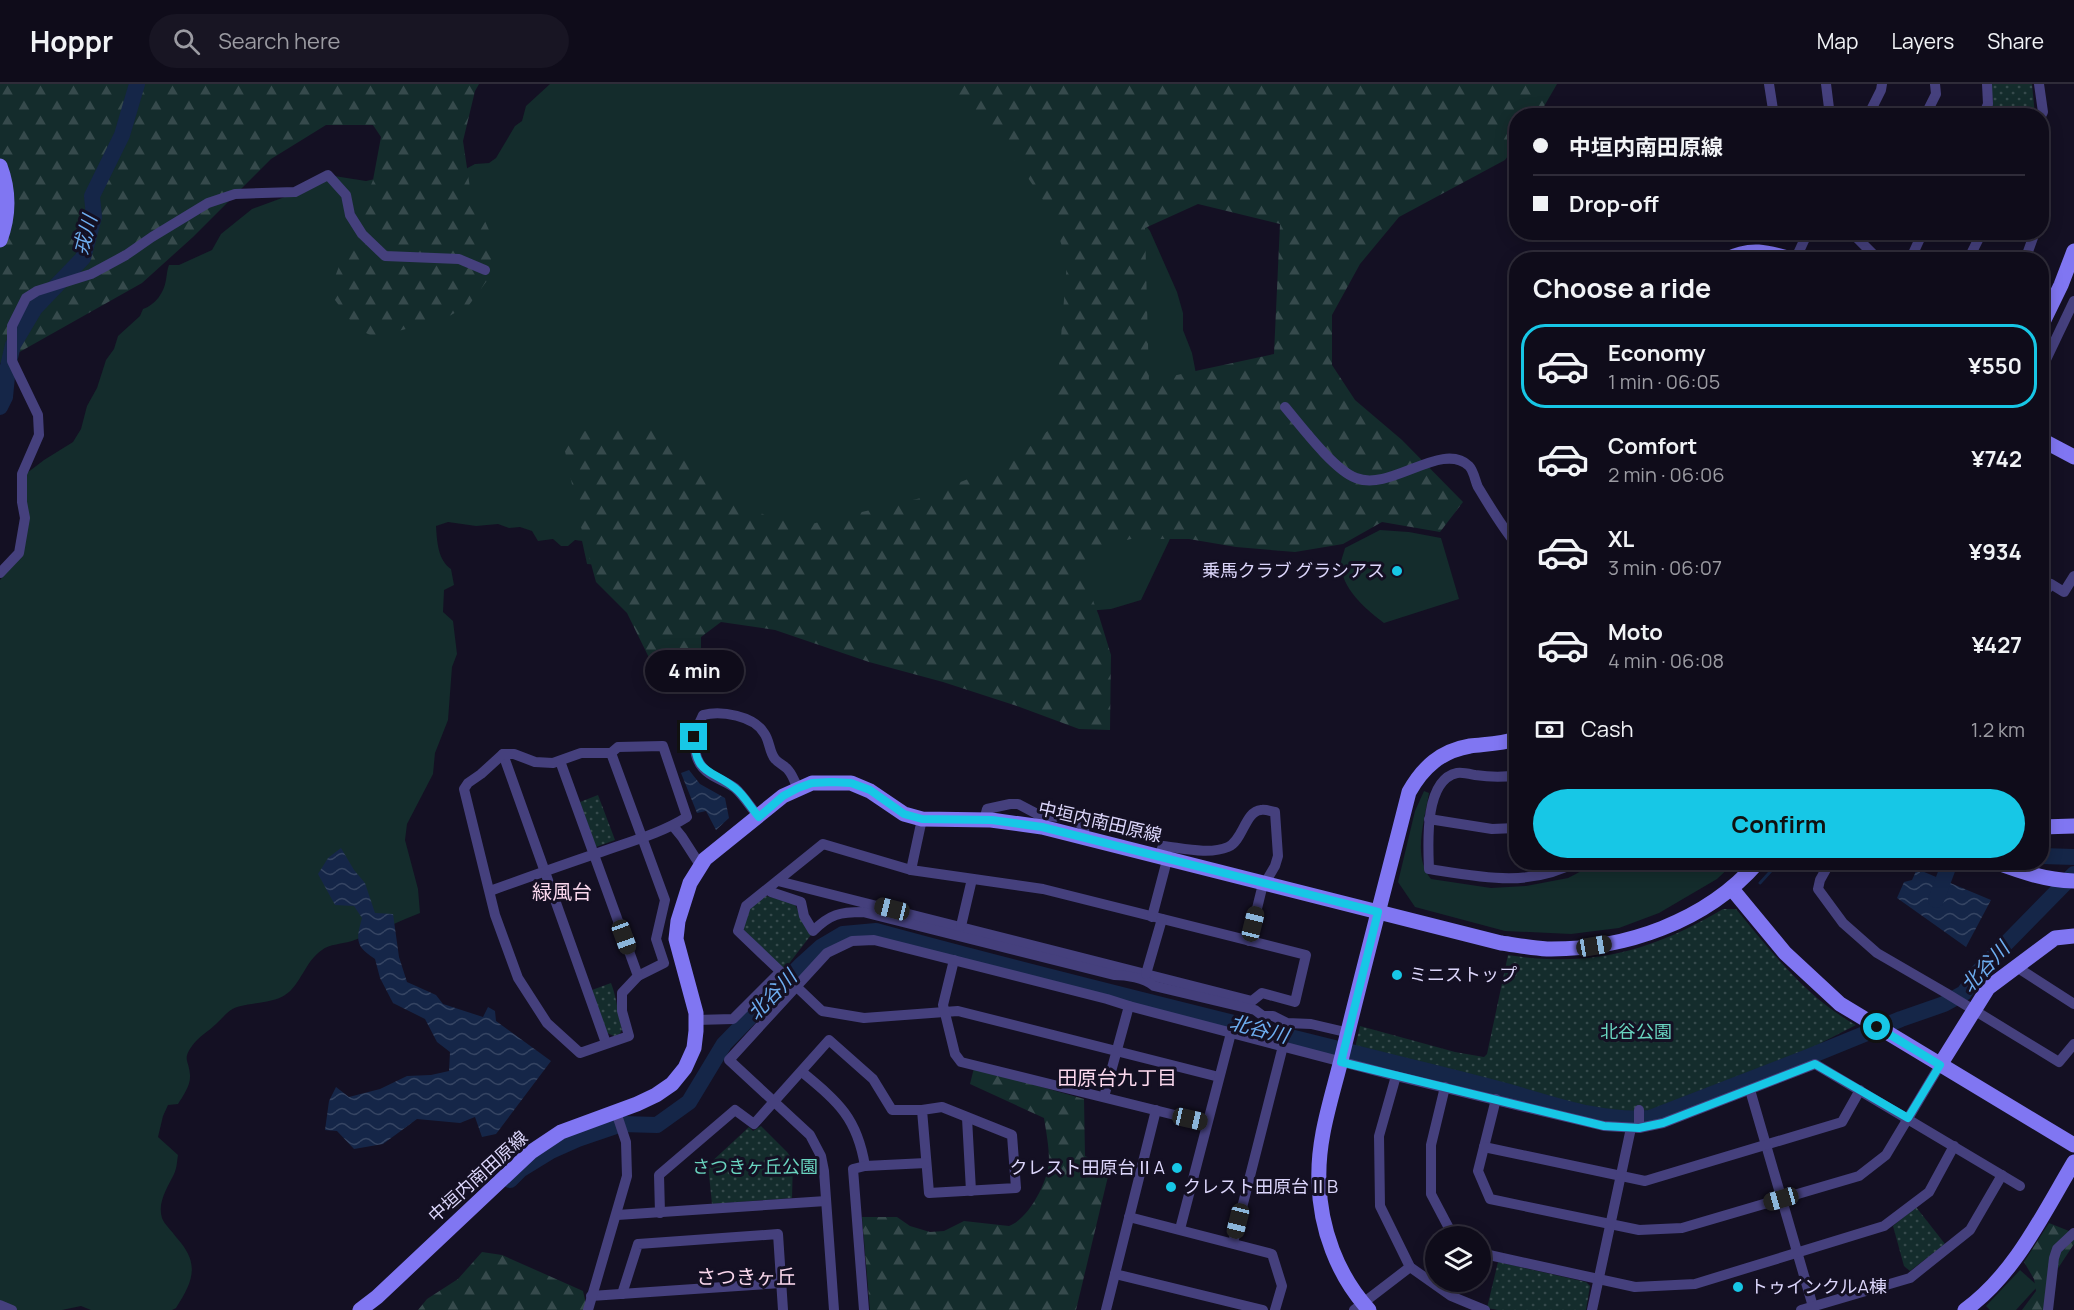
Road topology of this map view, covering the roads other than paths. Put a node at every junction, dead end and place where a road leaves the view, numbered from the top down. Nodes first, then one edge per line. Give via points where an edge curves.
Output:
1 (1769, 84) edge
2 (1826, 84) edge
3 (1882, 84) edge
4 (1935, 84) edge
5 (1987, 84) edge
6 (2039, 84) edge
7 (1773, 108) edge
8 (1829, 108) edge
9 (1872, 108) edge
10 (1929, 108) edge
11 (1986, 108) edge
12 (2042, 108) edge
13 (0, 166) edge
14 (0, 240) edge
15 (1860, 240) edge
16 (1864, 240) edge
17 (1863, 243) junction
18 (2074, 251) edge
19 (1747, 252) edge
20 (1770, 252) edge
21 (1871, 252) edge
22 (485, 270) dead end
23 (2074, 301) edge
24 (2049, 310) edge
25 (2049, 353) edge
26 (1285, 407) dead end
27 (2049, 444) edge
28 (2074, 457) edge
29 (1509, 535) edge
30 (0, 573) edge
31 (2074, 576) edge
32 (2049, 587) edge
33 (1509, 741) edge
34 (610, 753) junction
35 (503, 754) junction
36 (560, 761) junction
37 (1509, 776) edge
38 (798, 788) junction
39 (759, 817) junction
40 (922, 819) junction
41 (1429, 819) junction
42 (673, 826) junction
43 (2074, 826) edge
44 (2049, 827) edge
45 (1509, 828) edge
46 (643, 837) junction
47 (1208, 850) junction
48 (594, 854) junction
49 (1163, 860) junction
50 (700, 865) junction
51 (1206, 867) junction
52 (911, 870) junction
53 (1563, 870) edge
54 (1750, 870) edge
55 (1826, 870) edge
56 (2016, 870) edge
57 (546, 871) junction
58 (972, 879) junction
59 (778, 881) junction
60 (2074, 881) edge
61 (1264, 882) junction
62 (1732, 889) junction
63 (490, 891) junction
64 (771, 892) dead end
65 (1378, 912) junction
66 (1157, 918) junction
67 (961, 926) junction
68 (2074, 936) edge
69 (1249, 941) junction
70 (954, 960) junction
71 (2015, 966) junction
72 (780, 972) junction
73 (1146, 974) junction
74 (638, 976) junction
75 (795, 986) junction
76 (2074, 1004) edge
77 (1129, 1006) junction
78 (1968, 1007) junction
79 (944, 1011) junction
80 (696, 1020) junction
81 (1231, 1033) junction
82 (1343, 1035) junction
83 (606, 1043) junction
84 (2074, 1044) edge
85 (1283, 1046) junction
86 (1117, 1051) junction
87 (1342, 1059) junction
88 (1940, 1065) junction
89 (802, 1072) junction
90 (1396, 1076) junction
91 (1219, 1077) junction
92 (1445, 1087) junction
93 (1750, 1090) junction
94 (1860, 1090) junction
95 (1104, 1097) junction
96 (1496, 1099) junction
97 (774, 1102) junction
98 (922, 1110) junction
99 (1156, 1110) junction
100 (1639, 1110) dead end
101 (616, 1112) junction
102 (967, 1118) junction
103 (1908, 1118) junction
104 (1207, 1123) junction
105 (1636, 1127) junction
106 (1765, 1144) junction
107 (2074, 1145) edge
108 (1954, 1146) junction
109 (1484, 1147) junction
110 (2074, 1162) edge
111 (926, 1163) junction
112 (865, 1166) junction
113 (2002, 1175) junction
114 (1620, 1177) junction
115 (2020, 1186) dead end
116 (971, 1191) junction
117 (1781, 1199) junction
118 (826, 1201) junction
119 (660, 1213) junction
120 (617, 1215) junction
121 (1129, 1217) junction
122 (1610, 1224) junction
123 (1448, 1226) edge
124 (1180, 1229) junction
125 (2074, 1233) edge
126 (1233, 1243) junction
127 (1797, 1252) junction
128 (1491, 1255) edge
129 (1410, 1267) junction
130 (1115, 1274) junction
131 (1599, 1279) junction
132 (781, 1283) junction
133 (622, 1294) junction
134 (591, 1296) junction
135 (0, 1305) edge
136 (1362, 1308) edge
137 (1813, 1308) edge
138 (12, 1310) edge
139 (360, 1310) edge
140 (588, 1310) edge
141 (783, 1310) edge
142 (834, 1310) edge
143 (864, 1310) edge
144 (1106, 1310) edge
145 (1263, 1310) edge
146 (1275, 1310) edge
147 (1485, 1310) edge
148 (1592, 1310) edge
149 (1801, 1310) edge
150 (1965, 1310) edge
151 (2048, 1310) edge

1 - 7 street
2 - 8 street
3 - 9 street
4 - 10 street via 1936,94
5 - 11 street
6 - 12 street
13 - 14 main road via 7,196
15 - 17 street
16 - 17 street
17 - 21 street
18 - 24 main road
19 - 20 main road
22 - 30 street via 459,259 385,256 362,234 350,215 346,195 328,176 295,192 235,194 208,203 91,274 37,291 26,298 12,326 12,361 38,415 39,435 22,474 25,518 19,553
23 - 25 street
26 - 29 street via 1341,470 1356,479 1377,481 1432,461 1461,461 1471,467 1477,484
27 - 28 main road
31 - 32 street via 2064,592 2051,584
33 - 65 main road via 1453,750 1418,775 1409,792
34 - 36 street via 581,753
34 - 42 street via 618,747 663,746 687,818
34 - 46 street
35 - 36 street via 535,762
35 - 57 street
35 - 63 street via 464,789
36 - 48 street
37 - 41 street via 1458,773 1448,777 1433,800
38 - 39 main road, 中垣内南田原線
38 - 39 street via 789,770 775,759 758,726 712,712 703,715 694,737 696,758 708,773 736,788
38 - 40 main road, 中垣内南田原線 via 812,783 851,783 870,790 904,814
39 - 50 main road, 中垣内南田原線
40 - 49 main road, 中垣内南田原線 via 1025,824
40 - 52 street
41 - 45 street
41 - 53 street via 1429,869 1520,879
42 - 46 street
42 - 50 street
43 - 44 main road
46 - 48 street
46 - 74 street via 665,900 656,939 664,963
47 - 49 street via 1163,846
47 - 51 street
47 - 61 street via 1235,843 1253,812 1275,812 1278,856
48 - 57 street
48 - 74 street
49 - 51 main road, 中垣内南田原線
49 - 66 street
50 - 80 main road, 中垣内南田原線 via 683,903 676,939
51 - 61 main road, 中垣内南田原線
52 - 58 street
52 - 59 street via 823,844
54 - 62 main road, 中垣内南田原線
55 - 78 street via 1818,890 1843,923 1877,953
56 - 60 main road via 2034,877
57 - 63 street
57 - 83 street
58 - 66 street via 1043,889
58 - 67 street
59 - 67 street
59 - 72 street via 746,906 738,931
61 - 65 main road, 中垣内南田原線
61 - 69 street
62 - 65 main road, 中垣内南田原線 via 1662,929 1594,946 1545,949 1501,943
62 - 88 main road via 1785,953 1840,1004
63 - 83 street via 518,978 547,1023 580,1053
64 - 82 street via 801,902 813,932 835,915 863,912 1122,975 1287,1023 1311,1024
65 - 82 main road
66 - 69 street
66 - 73 street
67 - 73 street
68 - 71 main road via 2055,938
69 - 73 street via 1306,955 1295,1002 1262,993 1252,1000
70 - 75 street via 874,940 852,941 827,953
70 - 77 street
70 - 79 street
71 - 76 street
71 - 78 main road
72 - 75 street
72 - 80 street via 733,1019
74 - 83 street via 622,993 629,1036
75 - 79 street via 822,1011 864,1018
75 - 97 street via 729,1060
77 - 81 street
77 - 86 street
78 - 84 street via 2059,1062
78 - 88 main road
79 - 86 street via 958,1011
79 - 95 street via 962,1062
80 - 101 main road, 中垣内南田原線 via 694,1048 685,1068 672,1083
81 - 85 street
81 - 91 street
82 - 87 main road
85 - 87 street
85 - 126 street
86 - 91 street
86 - 95 street
87 - 90 street
87 - 136 main road via 1321,1137 1320,1199 1336,1260
88 - 103 street
88 - 107 main road
89 - 97 street
89 - 98 street via 830,1040 873,1079 892,1110
89 - 112 street via 835,1099 848,1117 861,1143
90 - 92 street
90 - 129 street via 1379,1136 1380,1206
91 - 104 street
92 - 96 street
92 - 123 street via 1431,1145 1431,1194
93 - 94 street via 1815,1064
93 - 105 street via 1663,1123
93 - 106 street
94 - 103 street
94 - 106 street via 1842,1122
95 - 99 street
96 - 105 street via 1604,1126
96 - 109 street
97 - 118 street via 806,1130 817,1146
97 - 119 street via 754,1124 735,1110 659,1175
98 - 102 street via 942,1107
98 - 111 street
99 - 104 street
99 - 121 street
100 - 105 street
101 - 120 street via 626,1142 627,1176
101 - 139 main road, 中垣内南田原線 via 561,1132 531,1152
102 - 116 street
102 - 116 street via 1012,1135 1016,1188
103 - 108 street
103 - 117 street via 1886,1155 1859,1176
104 - 124 street
105 - 114 street
106 - 114 street via 1645,1181
106 - 117 street
108 - 113 street
108 - 127 street via 1929,1192 1884,1226
109 - 114 street
109 - 122 street via 1478,1171 1490,1199
110 - 150 main road via 2012,1264
111 - 112 street
111 - 116 street via 929,1193
112 - 143 street via 853,1169
113 - 115 street
113 - 137 street via 1970,1230 1910,1278
114 - 122 street
117 - 122 street via 1682,1228 1639,1230
117 - 127 street
118 - 119 street
118 - 142 street
119 - 120 street
120 - 134 street
121 - 124 street
121 - 130 street
122 - 131 street
124 - 126 street
125 - 151 street via 2057,1249
126 - 146 street via 1272,1254 1282,1286
127 - 131 street via 1695,1284 1635,1287
127 - 137 street
128 - 131 street
129 - 136 street
129 - 147 street via 1450,1296
130 - 144 street
130 - 145 street
131 - 148 street
132 - 133 street
132 - 133 street via 778,1234 740,1236 638,1244
132 - 141 street
133 - 134 street
134 - 140 street
135 - 138 street
137 - 149 street

